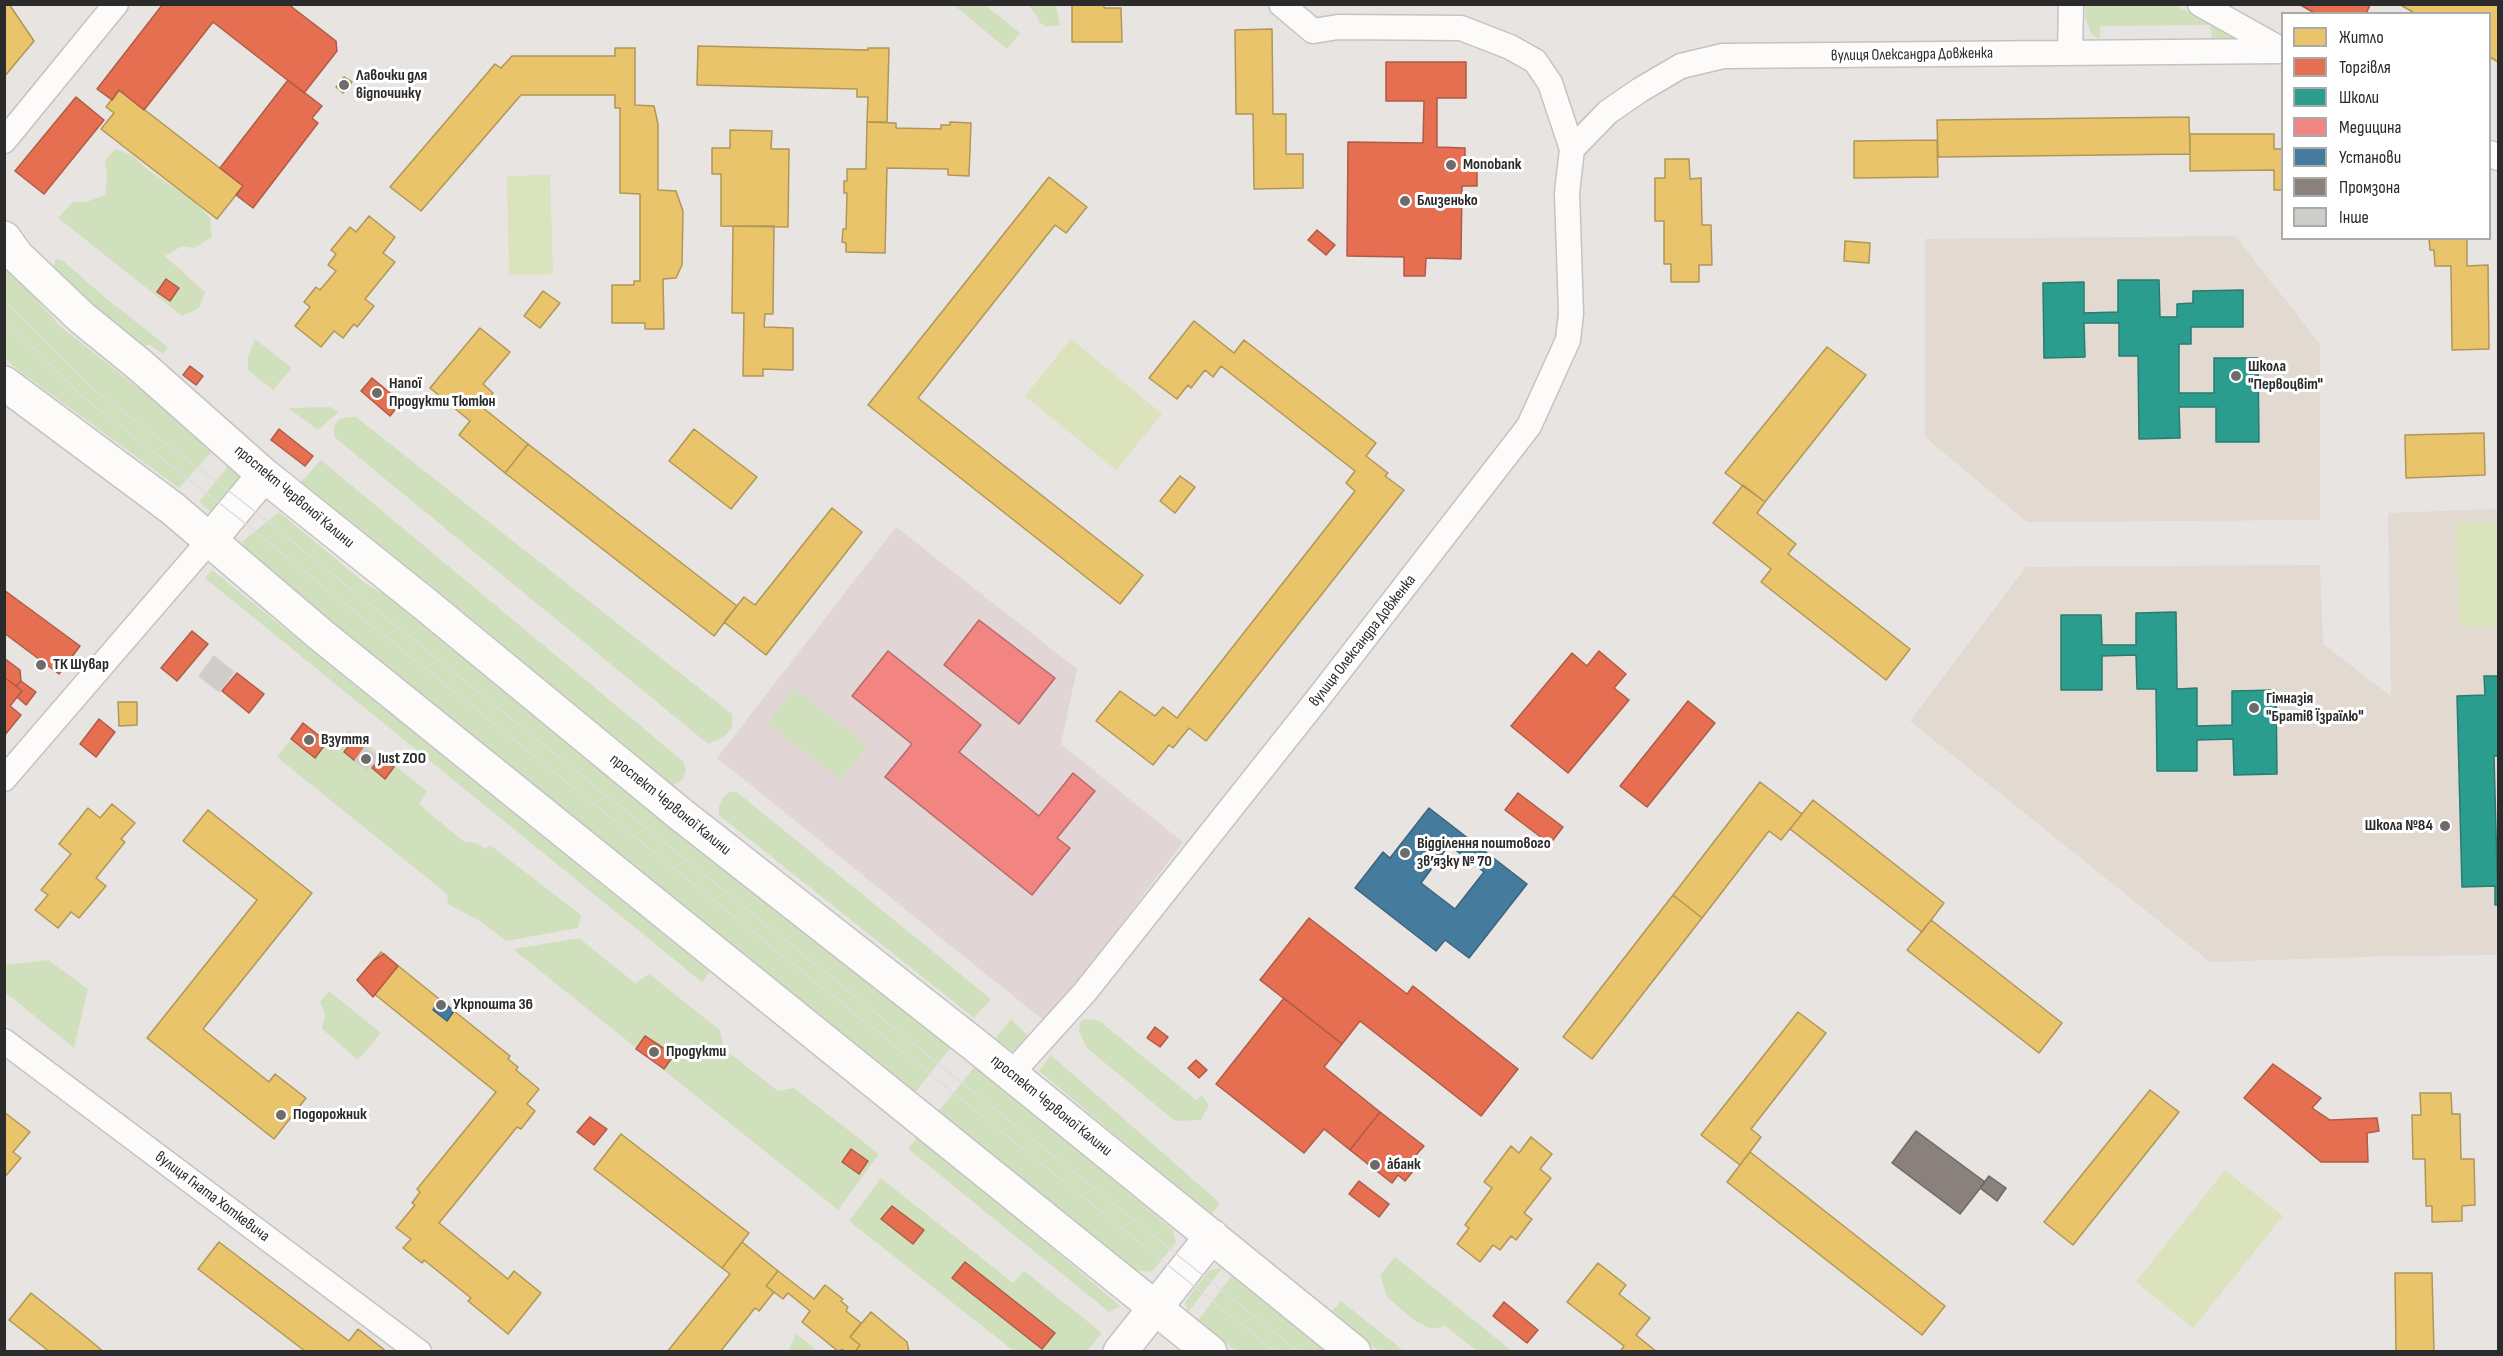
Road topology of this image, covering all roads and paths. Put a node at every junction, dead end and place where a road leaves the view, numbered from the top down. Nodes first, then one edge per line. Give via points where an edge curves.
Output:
1 (116, 4) edge
2 (1281, 4) edge
3 (2071, 4) edge
4 (2200, 4) edge
5 (2281, 50) edge
6 (2281, 51) edge
7 (2070, 53) junction
8 (4, 141) edge
9 (1572, 148) junction
10 (4, 238) edge
11 (4, 383) edge
12 (264, 475) junction
13 (209, 541) junction
14 (4, 779) edge
15 (4, 1041) edge
16 (1011, 1074) junction
17 (1212, 1236) junction
18 (1156, 1306) junction
19 (419, 1352) edge
20 (1120, 1352) edge
21 (1210, 1352) edge
22 (1354, 1352) edge

1 - 8 street
2 - 9 street, вулиця Олександра Довженка via 1313,31 1338,27 1461,28 1510,47 1535,61 1550,83
3 - 7 street
4 - 5 street
6 - 7 street, вулиця Олександра Довженка
7 - 9 street, вулиця Олександра Довженка via 1724,56 1681,66 1640,90 1608,112
9 - 16 street, вулиця Олександра Довженка via 1567,193 1571,313 1568,340 1529,426 1327,688 1084,992
10 - 12 main road, проспект Червоної Калини via 17,256 81,317
11 - 13 main road via 172,508
12 - 13 main road
12 - 16 main road, проспект Червоної Калини via 679,813
13 - 14 street
13 - 18 main road via 908,1110
15 - 19 street, вулиця Гната Хоткевича
16 - 17 main road, проспект Червоної Калини
17 - 18 main road
17 - 22 main road, проспект Червоної Калини
18 - 20 main road
18 - 21 main road

